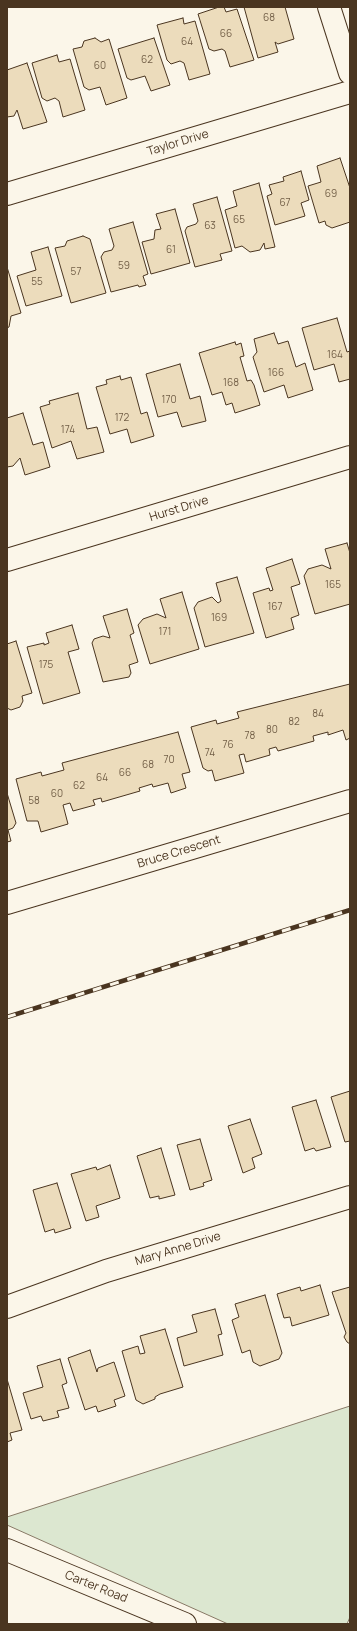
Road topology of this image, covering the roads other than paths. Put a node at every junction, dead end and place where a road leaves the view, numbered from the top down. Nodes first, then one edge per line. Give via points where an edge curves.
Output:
1 (329, 7) edge
2 (350, 73) edge
3 (350, 92) edge
4 (7, 194) edge
5 (350, 458) edge
6 (7, 560) edge
7 (350, 801) edge
8 (7, 903) edge
9 (350, 1197) edge
10 (7, 1307) edge
11 (7, 1550) edge
12 (185, 1624) edge

1 - 2 street
3 - 4 street, Taylor Drive
5 - 6 street, Hurst Drive
7 - 8 street, Bruce Crescent
9 - 10 street, Mary Anne Drive via 106,1271
11 - 12 street, Carter Road

